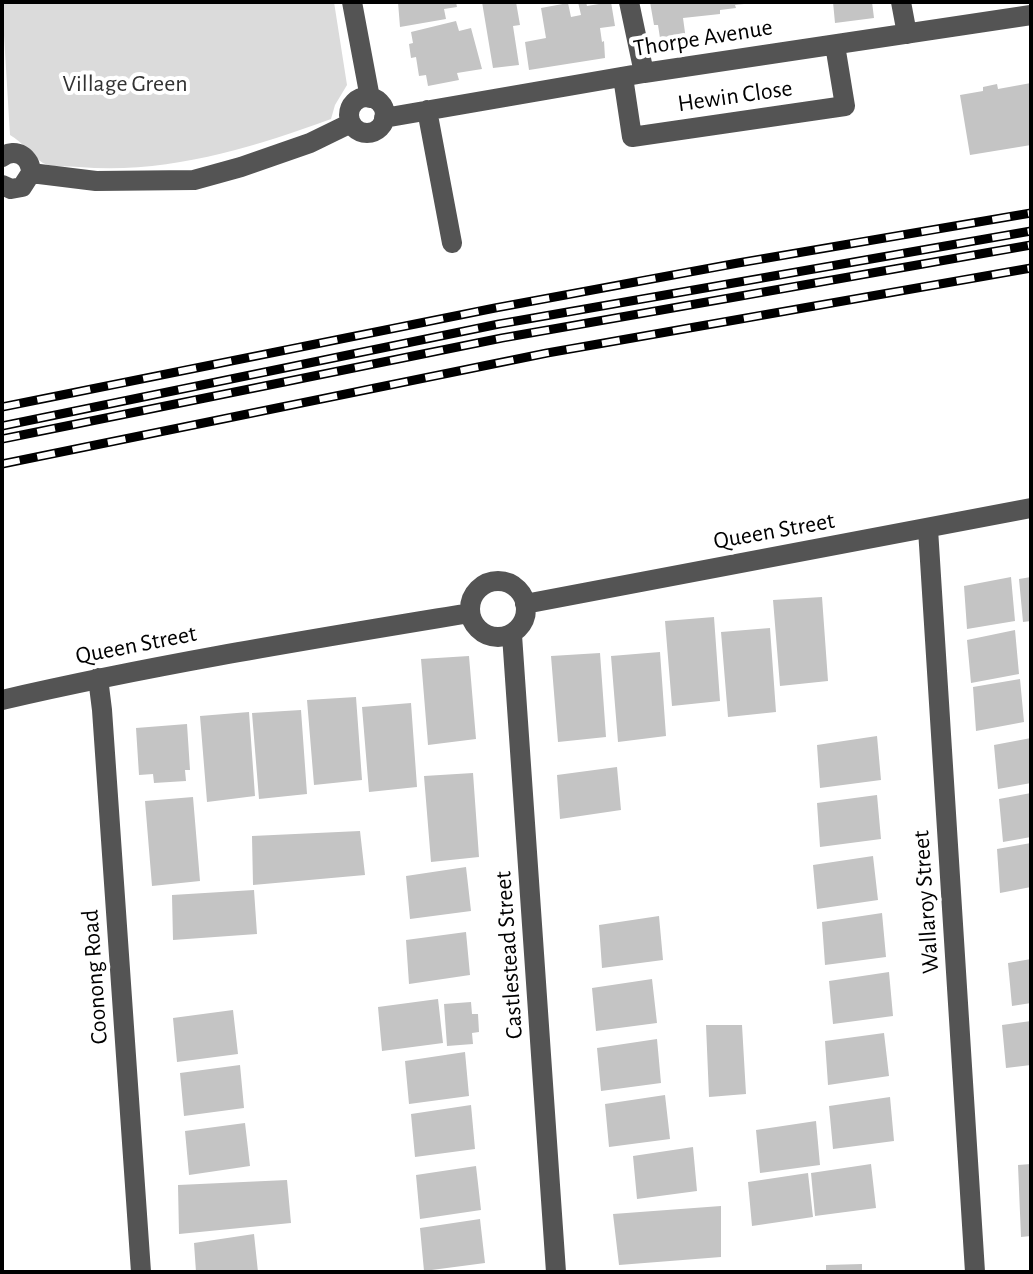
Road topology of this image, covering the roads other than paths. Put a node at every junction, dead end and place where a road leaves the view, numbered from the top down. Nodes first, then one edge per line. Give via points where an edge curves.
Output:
1 (352, 2) edge
2 (629, 2) edge
3 (901, 2) edge
4 (1031, 15) edge
5 (907, 34) junction
6 (835, 45) junction
7 (644, 73) junction
8 (623, 77) junction
9 (370, 98) junction
10 (427, 110) junction
11 (384, 118) junction
12 (351, 123) junction
13 (4, 148) edge
14 (31, 173) junction
15 (2, 185) edge
16 (452, 243) dead end
17 (1031, 508) edge
18 (928, 529) junction
19 (525, 604) junction
20 (470, 613) junction
21 (512, 635) junction
22 (98, 678) junction
23 (2, 700) edge
24 (141, 1272) edge
25 (556, 1272) edge
26 (975, 1272) edge

1 - 9 street
2 - 7 street
3 - 5 street
4 - 5 street, Thorpe Avenue
5 - 6 street, Thorpe Avenue
6 - 7 street, Thorpe Avenue
6 - 8 street, Hewin Close via 845,106 632,137
7 - 8 street, Thorpe Avenue
8 - 10 street, Thorpe Avenue
9 - 11 street via 379,103
9 - 12 street via 351,106
10 - 11 street, Thorpe Avenue
10 - 16 street
11 - 12 street via 369,132 358,131
12 - 14 street via 310,143 194,180 96,181
13 - 14 street via 25,157
14 - 15 street via 22,187
17 - 18 street, Queen Street
18 - 19 street, Queen Street
18 - 26 street, Wallaroy Street
19 - 20 street via 515,587 498,581 480,587
19 - 21 street via 524,620
20 - 21 street via 487,635
20 - 22 street, Queen Street
21 - 25 street, Castlestead Street
22 - 23 street, Queen Street
22 - 24 street, Coonong Road

